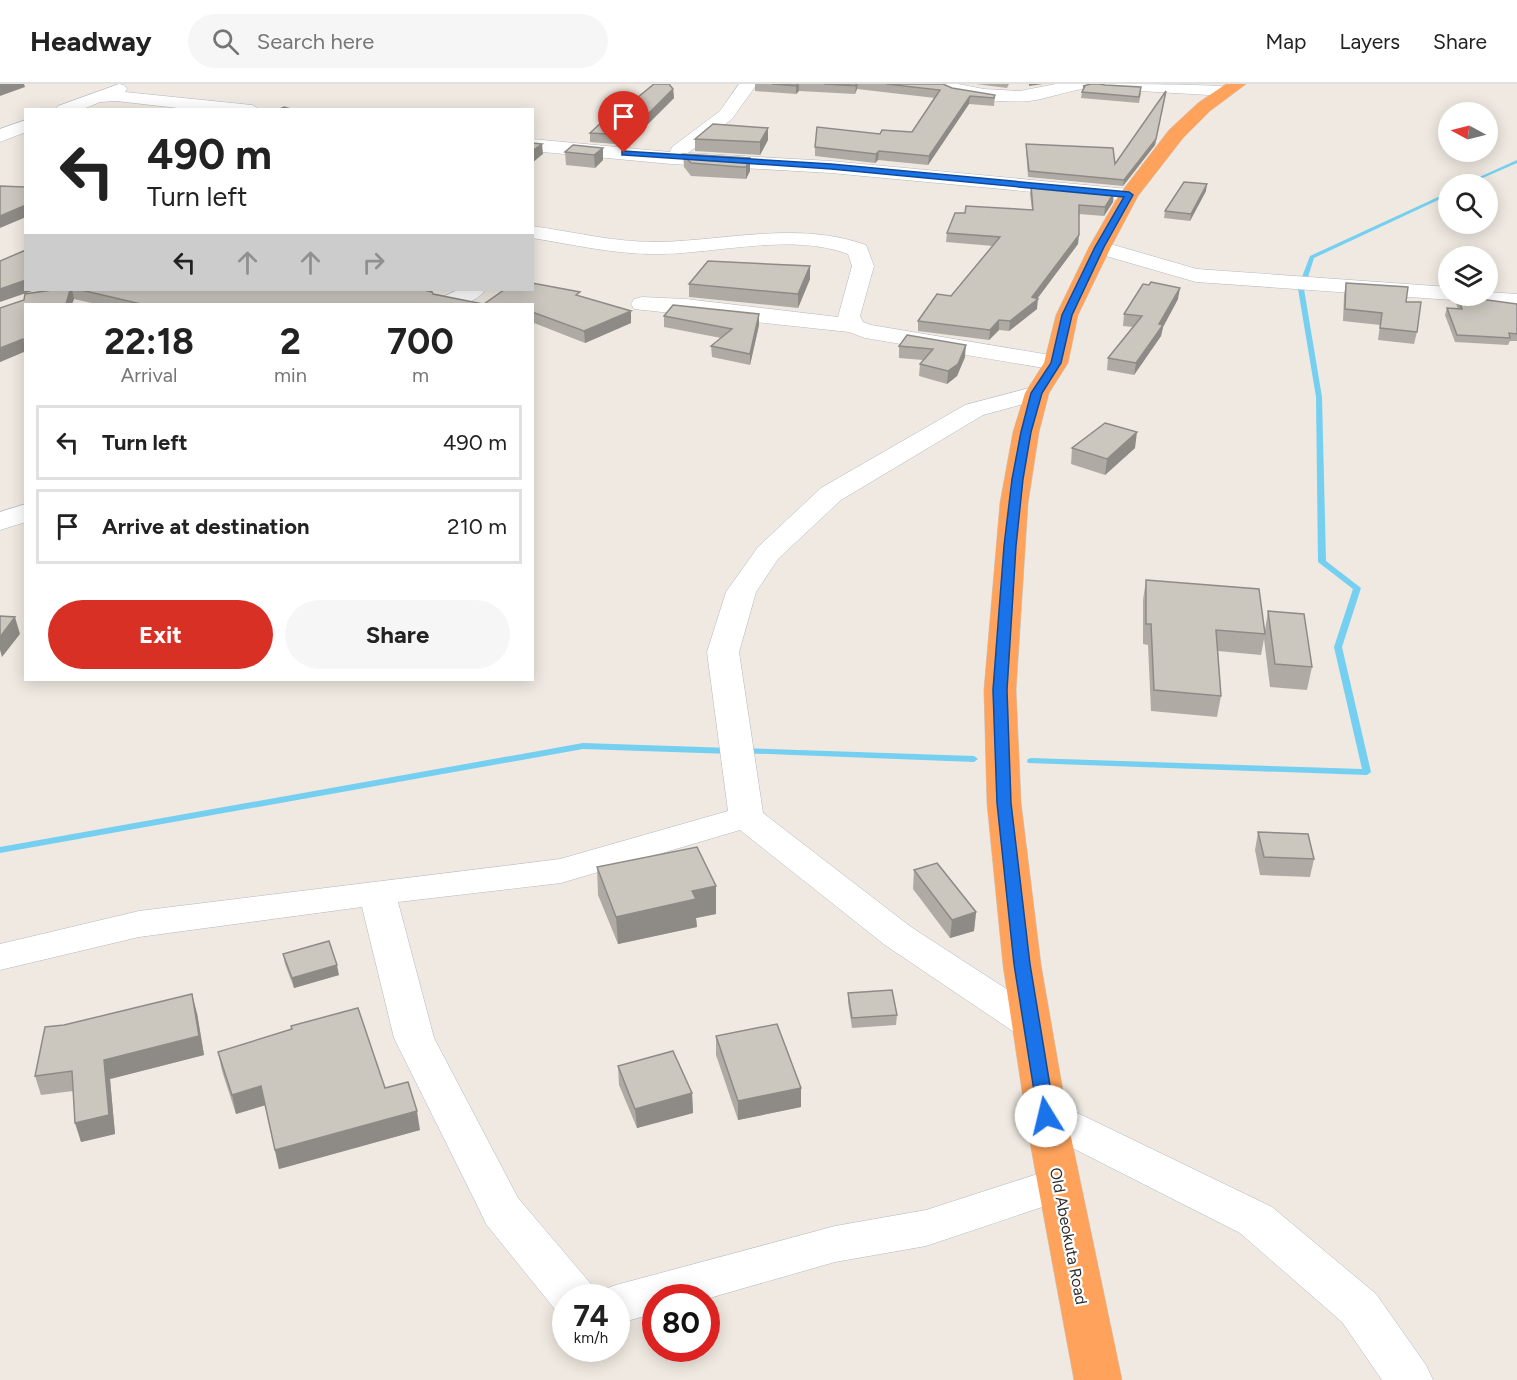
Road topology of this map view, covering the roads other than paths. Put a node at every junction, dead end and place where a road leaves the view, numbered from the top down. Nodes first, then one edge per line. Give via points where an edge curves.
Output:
1 (748, 84) edge
2 (944, 84) edge
3 (1084, 84) edge
4 (1106, 84) edge
5 (1231, 88) edge
6 (113, 92) edge
7 (69, 108) edge
8 (237, 108) edge
9 (24, 126) edge
10 (0, 136) edge
11 (534, 145) edge
12 (671, 158) junction
13 (1129, 195) junction
14 (538, 242) edge
15 (1100, 247) junction
16 (472, 291) edge
17 (1438, 293) edge
18 (1498, 299) edge
19 (1517, 301) edge
20 (448, 303) edge
21 (642, 304) dead end
22 (854, 326) junction
23 (1056, 363) junction
24 (1036, 393) junction
25 (746, 817) junction
26 (376, 893) junction
27 (0, 957) edge
28 (1031, 1024) junction
29 (1046, 1116) junction
30 (1059, 1184) junction
31 (562, 1284) edge
32 (630, 1301) edge
33 (1098, 1380) edge
34 (1409, 1380) edge

1 - 12 street via 726,115
2 - 3 street via 967,92 1027,96
4 - 5 street
5 - 13 highway, Old Abeokuta Road via 1176,134
6 - 7 street
6 - 8 street
9 - 10 street
11 - 12 street
12 - 13 street via 831,166
13 - 15 highway, Old Abeokuta Road
14 - 22 street via 573,239 658,248 801,240 850,245 862,256 863,266 849,316
15 - 17 street via 1196,275
15 - 23 highway, Old Abeokuta Road via 1067,315
16 - 20 street
18 - 19 street
21 - 22 street
22 - 23 street via 898,338
23 - 24 highway, Old Abeokuta Road
24 - 25 street via 974,410 831,494 768,553 741,591 723,652
24 - 28 highway, Old Abeokuta Road via 1014,503 1000,690 1004,803
25 - 26 street via 561,871
25 - 28 street via 898,936
26 - 27 street via 139,924
26 - 31 street via 414,1038 502,1211
28 - 29 highway, Old Abeokuta Road
29 - 30 highway, Old Abeokuta Road
29 - 34 street via 1256,1220 1359,1308
30 - 32 street via 926,1228 835,1244
30 - 33 highway, Old Abeokuta Road

